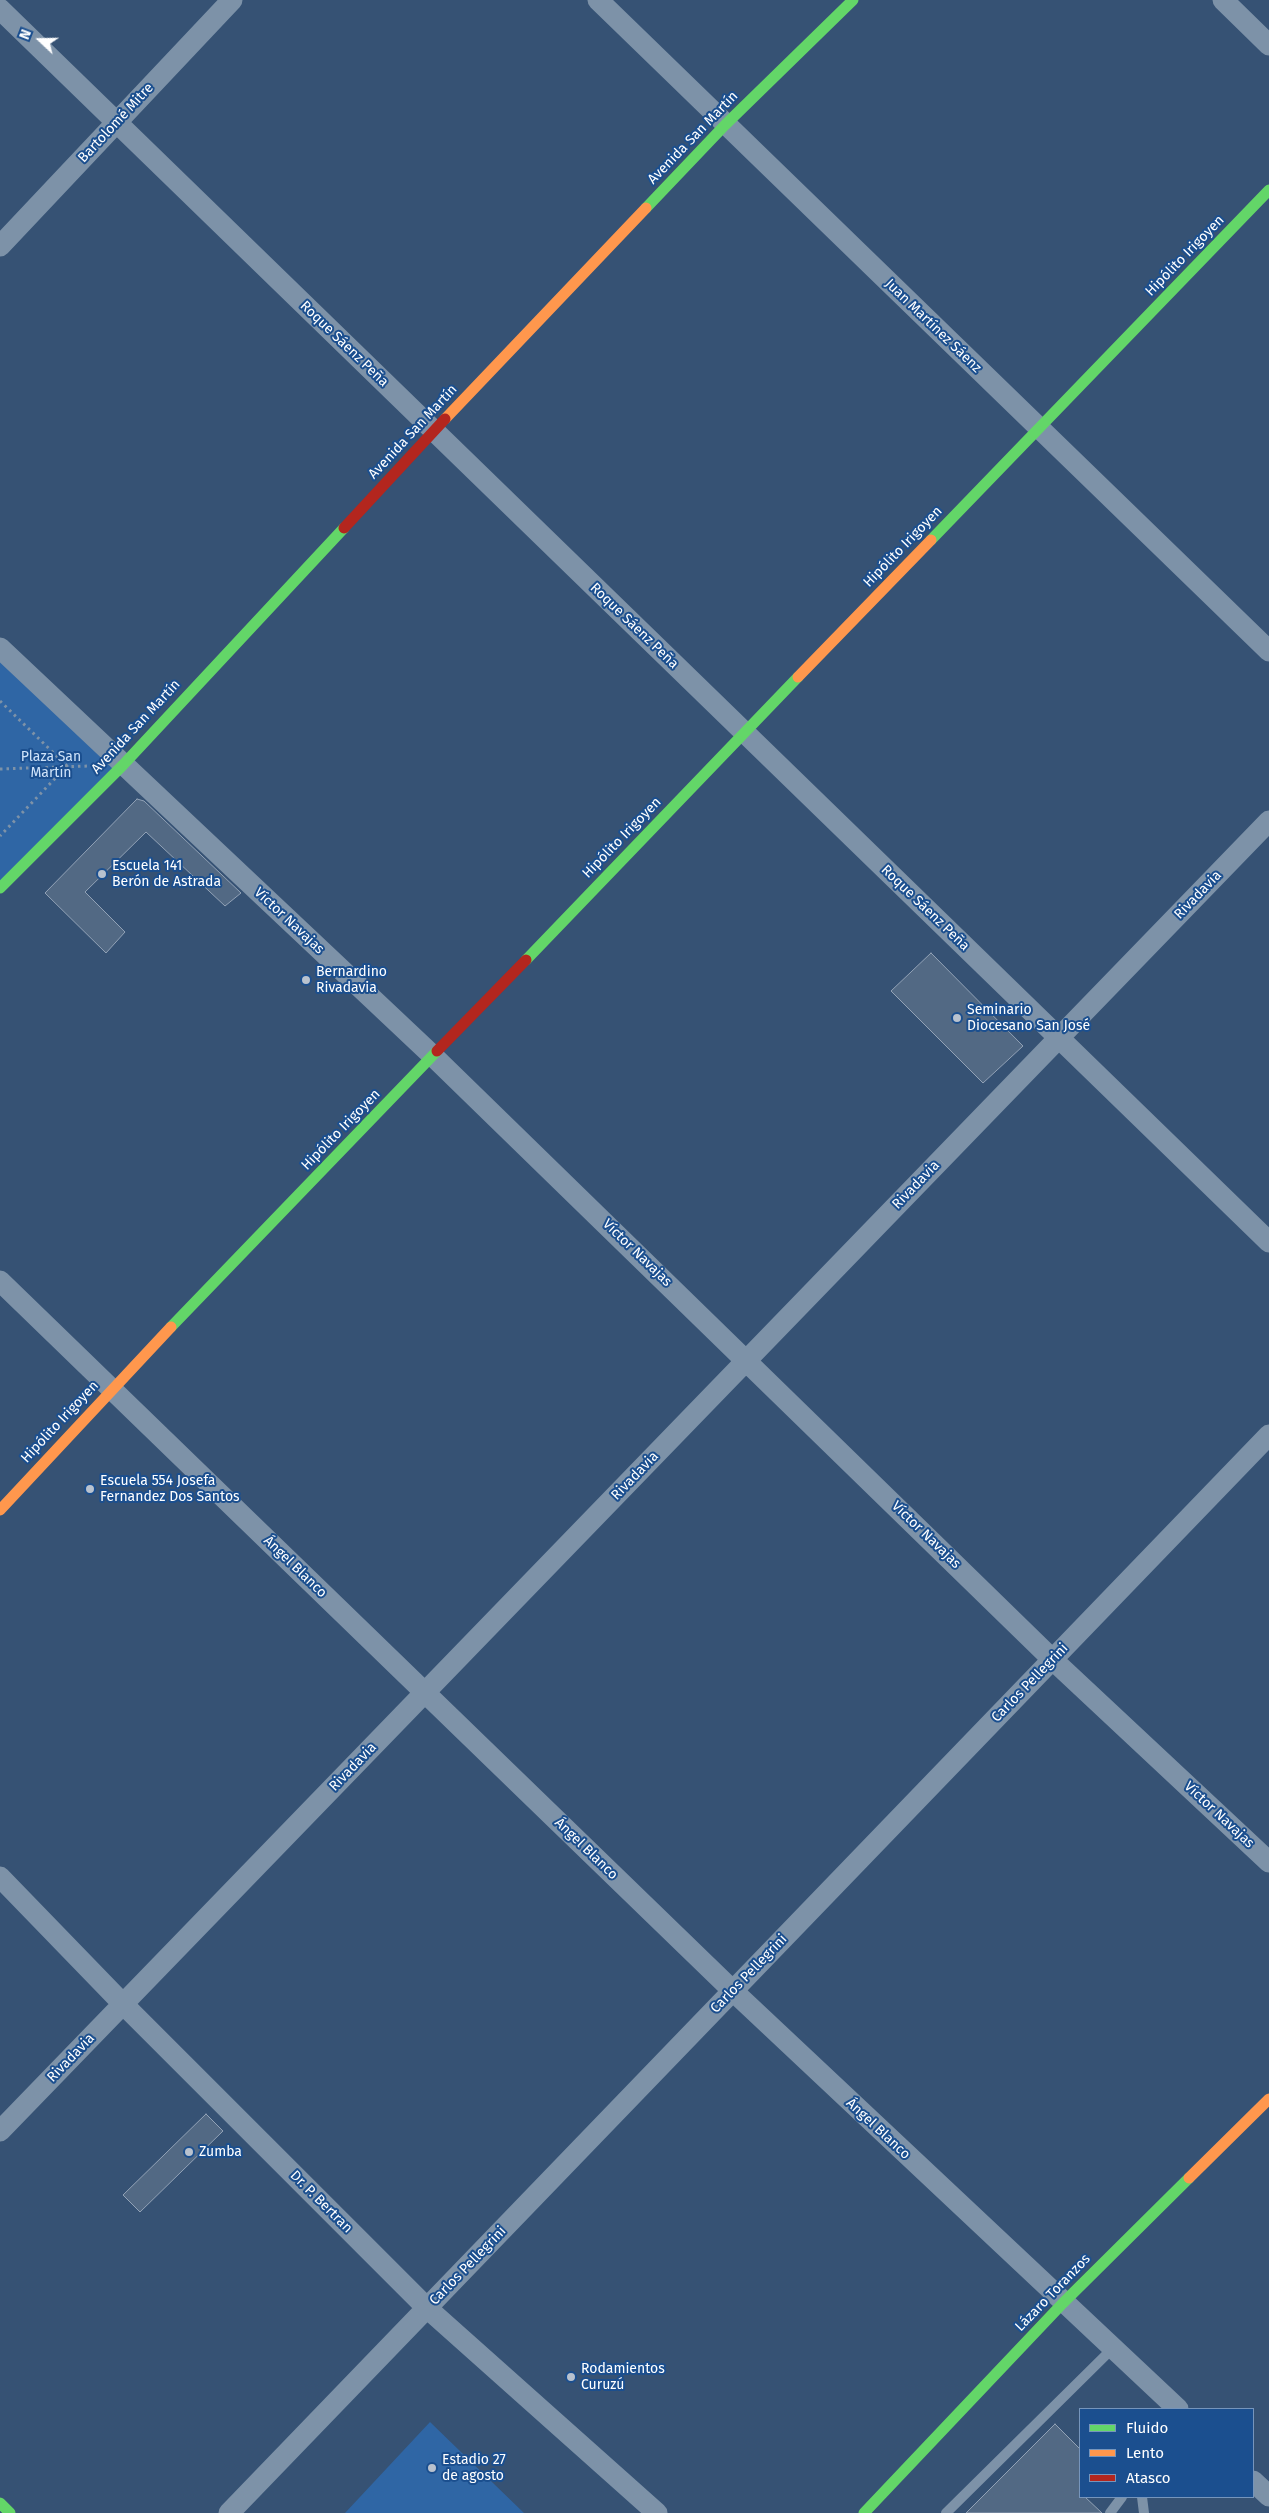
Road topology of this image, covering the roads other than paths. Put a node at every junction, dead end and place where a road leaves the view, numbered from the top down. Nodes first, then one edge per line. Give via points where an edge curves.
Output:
1 (232, 0) edge
2 (598, 0) edge
3 (853, 0) edge
4 (1223, 0) edge
5 (0, 9) edge
6 (1269, 45) edge
7 (117, 123) junction
8 (725, 125) junction
9 (1269, 190) edge
10 (0, 246) edge
11 (1039, 428) junction
12 (434, 431) junction
13 (0, 648) edge
14 (1269, 651) edge
15 (744, 733) junction
16 (123, 765) junction
17 (1269, 822) edge
18 (0, 888) edge
19 (1059, 1038) junction
20 (433, 1056) junction
21 (1269, 1242) edge
22 (0, 1281) edge
23 (748, 1360) junction
24 (111, 1389) junction
25 (1269, 1436) edge
26 (0, 1510) edge
27 (1053, 1660) junction
28 (425, 1693) junction
29 (1269, 1862) edge
30 (0, 1877) edge
31 (733, 1992) junction
32 (123, 2004) junction
33 (1269, 2099) edge
34 (0, 2131) edge
35 (1063, 2303) junction
36 (427, 2308) junction
37 (1113, 2348) junction
38 (1177, 2408) edge
39 (1254, 2482) edge
40 (1269, 2496) edge
41 (1121, 2498) edge
42 (1142, 2498) edge
43 (0, 2503) edge
44 (10, 2513) edge
45 (229, 2513) edge
46 (657, 2513) edge
47 (864, 2513) edge
48 (946, 2513) edge
49 (1110, 2513) edge
50 (1144, 2513) edge

1 - 7 street, Bartolomé Mitre
2 - 8 street, Juan Martínez Sáenz
3 - 8 main road, Avenida San Martín
4 - 6 street
5 - 7 street, Roque Sáenz Peña
7 - 10 street, Bartolomé Mitre
7 - 12 street, Roque Sáenz Peña
8 - 11 street, Juan Martínez Sáenz
8 - 12 main road, Avenida San Martín
9 - 11 main road, Hipólito Irigoyen
11 - 14 street, Juan Martínez Sáenz
11 - 15 main road, Hipólito Irigoyen
12 - 15 street, Roque Sáenz Peña
12 - 16 main road, Avenida San Martín
13 - 16 street, Víctor Navajas
15 - 19 street, Roque Sáenz Peña
15 - 20 main road, Hipólito Irigoyen
16 - 18 main road, Avenida San Martín
16 - 20 street, Víctor Navajas
17 - 19 street, Rivadavia
19 - 21 street, Roque Sáenz Peña
19 - 23 street, Rivadavia
20 - 23 street, Víctor Navajas
20 - 24 main road, Hipólito Irigoyen
22 - 24 street, Ángel Blanco
23 - 27 street, Víctor Navajas
23 - 28 street, Rivadavia
24 - 26 main road, Hipólito Irigoyen
24 - 28 street, Ángel Blanco
25 - 27 street, Carlos Pellegrini
27 - 29 street, Víctor Navajas
27 - 31 street, Carlos Pellegrini
28 - 31 street, Ángel Blanco
28 - 32 street, Rivadavia
30 - 32 street, Dr. P. Bertran
31 - 35 street, Ángel Blanco
31 - 36 street, Carlos Pellegrini
32 - 34 street, Rivadavia
32 - 36 street, Dr. P. Bertran
33 - 35 main road, Lázaro Toranzos
35 - 37 street, Ángel Blanco
35 - 47 main road, Lázaro Toranzos
36 - 45 street, Carlos Pellegrini
36 - 46 street, Dr. P. Bertran
37 - 38 street, Ángel Blanco
37 - 48 lane
39 - 40 street
41 - 49 lane
42 - 50 lane
43 - 44 main road

